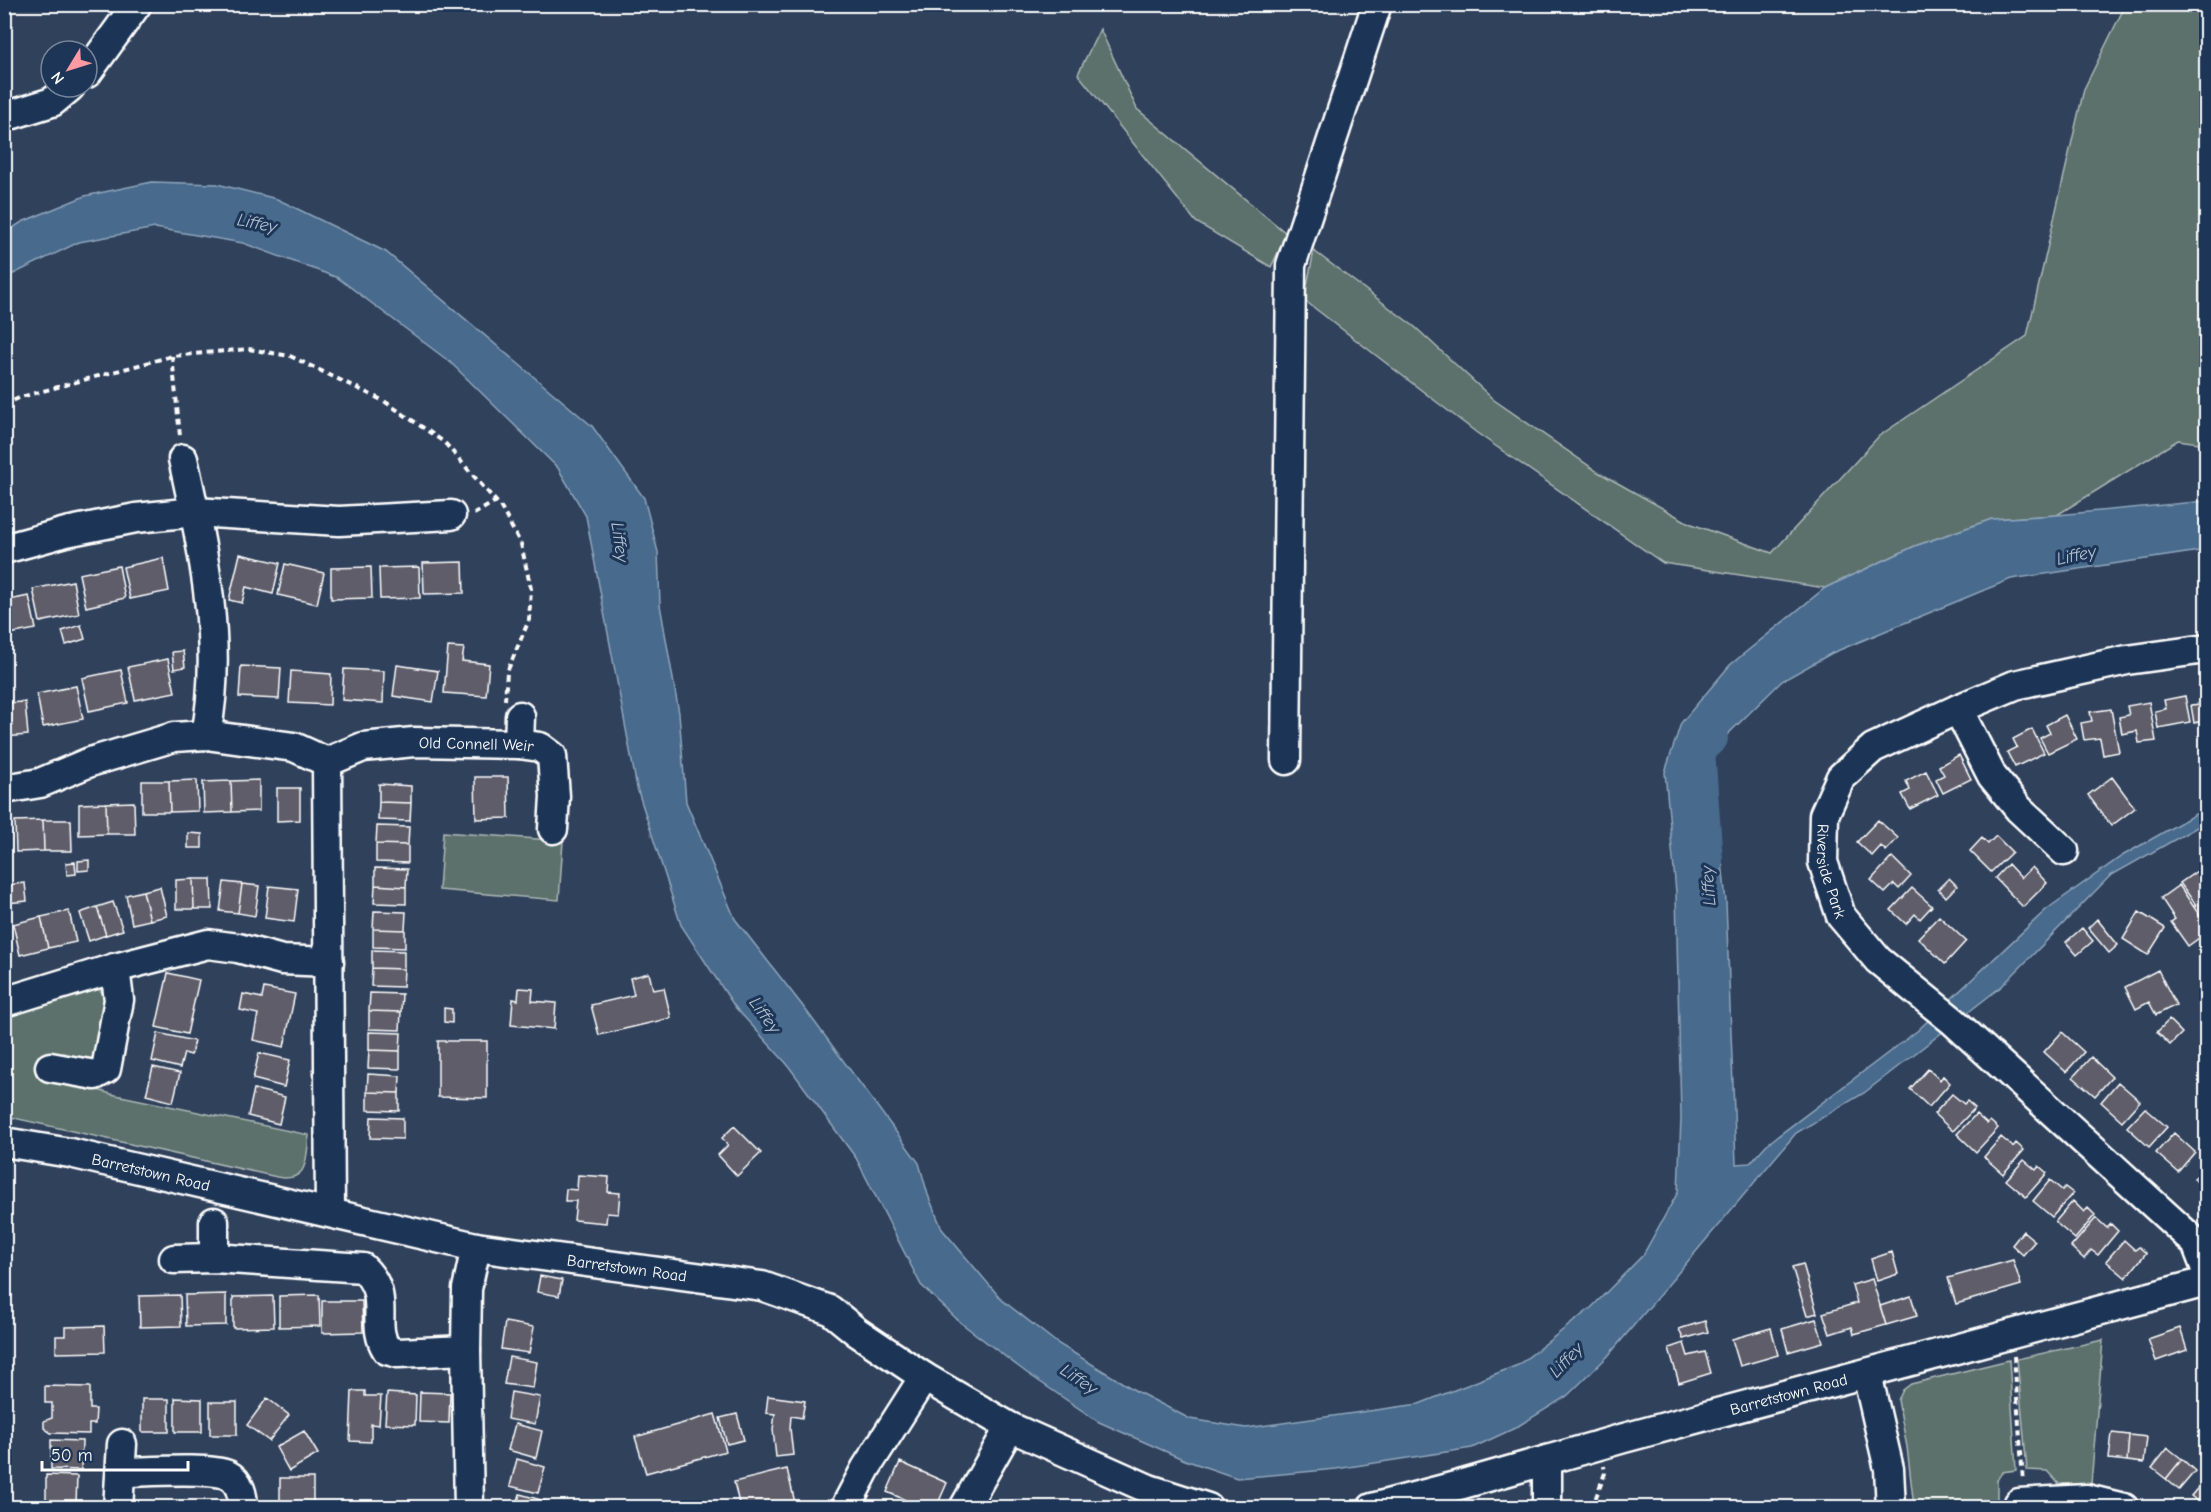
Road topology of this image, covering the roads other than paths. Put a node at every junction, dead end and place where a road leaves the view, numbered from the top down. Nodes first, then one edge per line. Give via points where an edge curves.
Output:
1 (137, 4) edge
2 (1377, 4) edge
3 (99, 56) edge
4 (56, 99) edge
5 (4, 117) edge
6 (183, 459) road end
7 (195, 512) junction
8 (451, 515) dead end
9 (5, 546) edge
10 (2206, 649) edge
11 (1958, 709) junction
12 (206, 735) junction
13 (1286, 760) dead end
14 (327, 762) junction
15 (4, 789) edge
16 (553, 829) dead end
17 (2064, 851) dead end
18 (329, 962) junction
19 (115, 968) junction
20 (4, 1002) edge
21 (50, 1067) dead end
22 (4, 1142) edge
23 (330, 1212) junction
24 (214, 1222) dead end
25 (476, 1247) junction
26 (214, 1258) junction
27 (174, 1259) dead end
28 (2206, 1269) edge
29 (2206, 1282) edge
30 (466, 1350) junction
31 (1867, 1374) junction
32 (924, 1377) junction
33 (1010, 1427) junction
34 (122, 1444) dead end
35 (1547, 1460) junction
36 (121, 1472) junction
37 (2022, 1503) road end
38 (117, 1508) edge
39 (243, 1508) edge
40 (469, 1508) edge
41 (845, 1508) edge
42 (964, 1508) edge
43 (1208, 1508) edge
44 (1372, 1508) edge
45 (1547, 1508) edge
46 (1891, 1508) edge
47 (2124, 1508) edge

1 - 3 street
2 - 13 street via 1291,265
4 - 5 street
6 - 7 street
7 - 8 street via 339,521 407,504
7 - 9 street via 136,518
7 - 12 street via 211,609 213,649 212,704
10 - 11 street, Riverside Park via 2127,660 2015,685
11 - 17 street via 1992,776 2019,809
11 - 28 street, Riverside Park via 1873,748 1841,777 1824,815 1823,862 1841,916 1878,960 1953,1021 2196,1243
12 - 14 street via 294,747
12 - 15 street via 174,737 90,762 40,783
14 - 16 street, Old Connell Weir via 363,747 520,730 552,756
14 - 18 street
18 - 19 street via 282,960 208,944
18 - 23 street
19 - 20 street
19 - 21 street via 119,1000 106,1069 95,1075
22 - 23 street, Barretstown Road via 70,1153
23 - 25 street, Barretstown Road
24 - 26 street
25 - 30 street via 467,1289
25 - 32 street, Barretstown Road via 762,1286 830,1310
26 - 27 street
26 - 30 street via 363,1268 378,1289 381,1340 387,1350
29 - 31 street, Barretstown Road
30 - 40 street
31 - 35 street, Barretstown Road
31 - 46 street via 1889,1469
32 - 33 street, Barretstown Road
32 - 41 street
33 - 42 street
33 - 43 street, Barretstown Road via 1149,1489
34 - 36 street
35 - 44 street, Barretstown Road
35 - 45 street
36 - 38 street
36 - 39 street via 207,1471 228,1475 238,1484
37 - 47 street via 2087,1500

